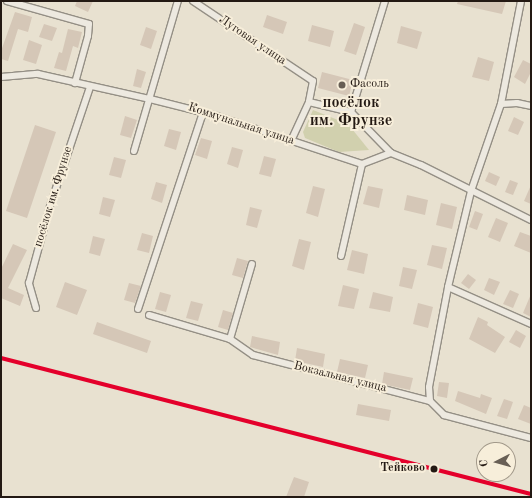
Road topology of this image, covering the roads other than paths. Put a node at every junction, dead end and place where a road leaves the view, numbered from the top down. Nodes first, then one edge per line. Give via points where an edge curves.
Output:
1 (7, 1) edge
2 (178, 1) edge
3 (193, 1) edge
4 (385, 1) edge
5 (521, 1) edge
6 (1, 77) edge
7 (75, 83) junction
8 (90, 87) junction
9 (150, 99) junction
10 (309, 102) junction
11 (501, 104) junction
12 (531, 106) edge
13 (203, 112) junction
14 (351, 112) junction
15 (291, 141) junction
16 (134, 151) dead end
17 (391, 153) junction
18 (362, 164) junction
19 (471, 191) junction
20 (531, 220) edge
21 (341, 256) dead end
22 (252, 264) dead end
23 (448, 287) junction
24 (36, 308) dead end
25 (138, 309) dead end
26 (149, 315) dead end
27 (531, 324) edge
28 (230, 339) junction
29 (430, 401) junction
30 (531, 438) edge

1 - 7 street via 89,24
2 - 9 street
3 - 10 street, Луговая улица via 313,81
4 - 14 street
5 - 11 street
6 - 7 street, Коммунальная улица via 38,74
7 - 8 street, Коммунальная улица
8 - 9 street, Коммунальная улица
8 - 24 street, посёлок им. Фрунзе via 50,206 29,283
9 - 13 street, Коммунальная улица
9 - 16 street
10 - 14 street
10 - 15 street
11 - 12 street via 517,103
11 - 19 street
13 - 15 street, Коммунальная улица
13 - 25 street
14 - 17 street
15 - 18 street, Коммунальная улица
17 - 18 street
17 - 19 street via 421,165
18 - 21 street
19 - 20 street
19 - 23 street
22 - 28 street
23 - 27 street
23 - 29 street via 429,387
26 - 28 street, Вокзальная улица
28 - 29 street, Вокзальная улица via 253,355
29 - 30 street via 444,415

